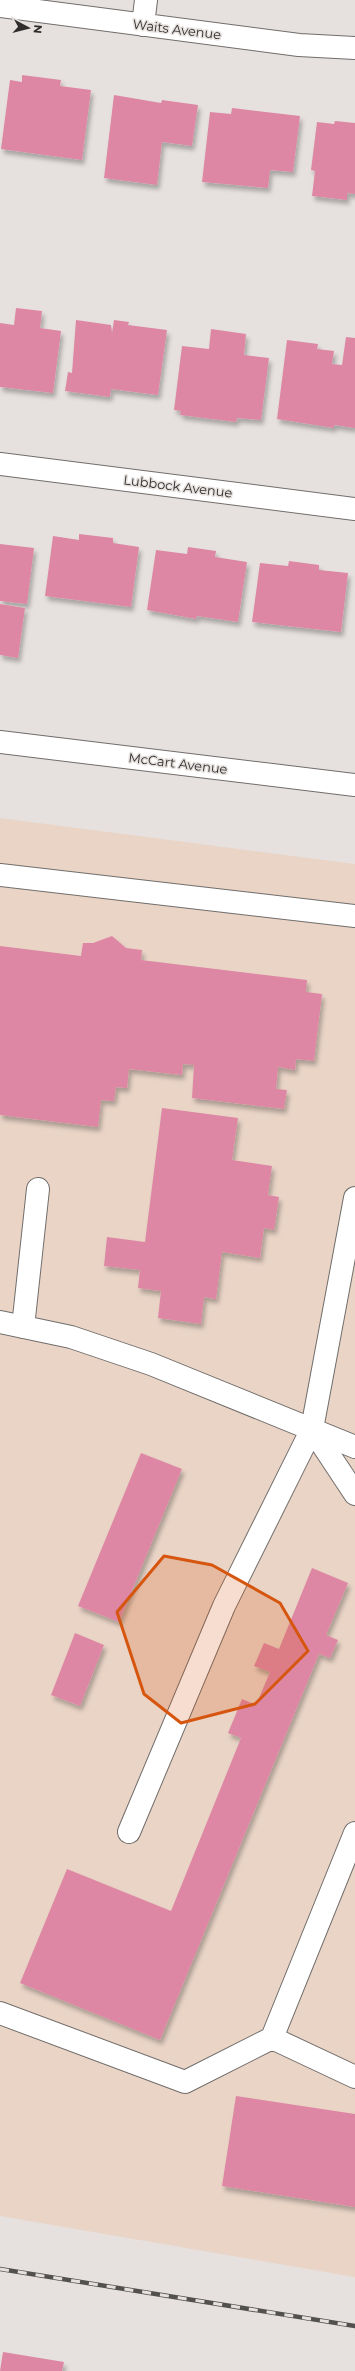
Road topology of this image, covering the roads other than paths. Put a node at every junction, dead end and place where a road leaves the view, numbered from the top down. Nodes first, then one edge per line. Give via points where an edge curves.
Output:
1 (146, 0) edge
2 (0, 6) edge
3 (143, 24) junction
4 (355, 48) edge
5 (0, 464) edge
6 (355, 509) edge
7 (0, 742) edge
8 (355, 785) edge
9 (0, 875) edge
10 (355, 916) edge
11 (38, 1189) dead end
12 (355, 1198) edge
13 (0, 1322) edge
14 (22, 1327) junction
15 (312, 1429) junction
16 (355, 1447) edge
17 (355, 1494) edge
18 (129, 1832) dead end
19 (355, 1833) edge
20 (0, 2013) edge
21 (272, 2038) junction
22 (355, 2077) edge

1 - 3 street
2 - 3 street, Waits Avenue
3 - 4 street, Waits Avenue via 299,45
5 - 6 street, Lubbock Avenue
7 - 8 street, McCart Avenue
9 - 10 street
11 - 14 street
12 - 15 street
13 - 14 street
14 - 15 street via 71,1336 151,1364
15 - 16 street
15 - 17 street
15 - 18 street via 224,1606
19 - 21 street
20 - 21 street via 185,2082
21 - 22 street

